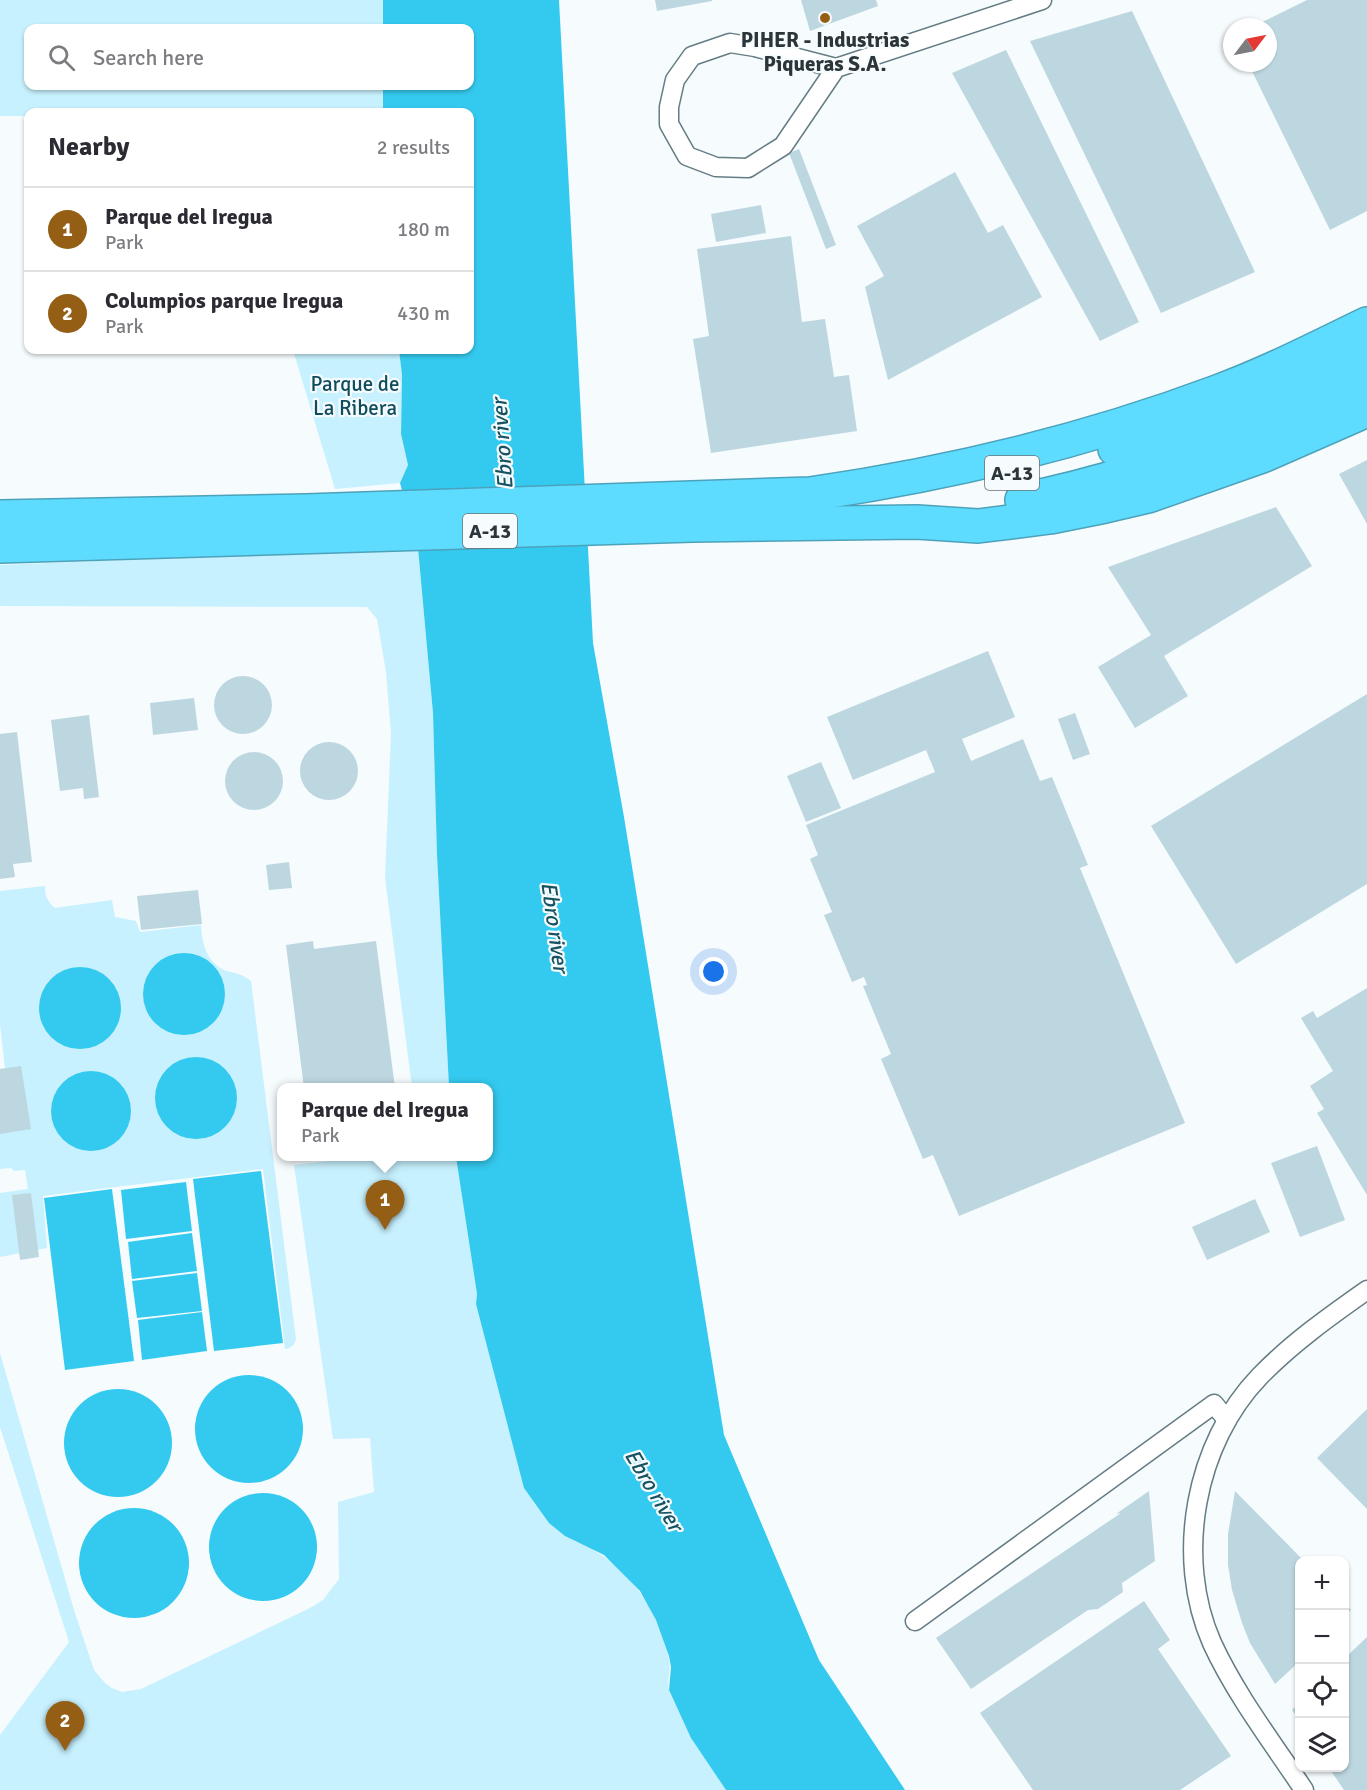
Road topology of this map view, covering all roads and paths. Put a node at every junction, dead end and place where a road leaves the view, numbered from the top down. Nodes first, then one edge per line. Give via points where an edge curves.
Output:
1 (1042, 0) edge
2 (836, 68) junction
3 (1367, 324) edge
4 (1367, 351) edge
5 (1367, 380) edge
6 (1367, 410) edge
7 (1164, 448) junction
8 (860, 487) junction
9 (693, 512) junction
10 (0, 517) edge
11 (917, 522) junction
12 (285, 524) junction
13 (0, 546) edge
14 (1367, 1290) edge
15 (1227, 1420) junction
16 (915, 1621) dead end
17 (1304, 1790) edge

1 - 2 street
2 - 2 street via 755,46 720,46 692,56 675,80 669,124 687,156 716,167 748,168 783,146
3 - 8 highway via 1279,367 1146,416 1013,455
4 - 7 highway, A-13 via 1222,415
5 - 7 highway, A-13 via 1255,429
6 - 11 highway via 1192,482 1105,506 978,526
7 - 8 highway, A-13 via 947,484
7 - 11 highway, A-13 via 1074,488
8 - 9 highway, A-13
9 - 11 highway, A-13
9 - 12 highway, A-13
10 - 12 highway, A-13
12 - 13 highway, A-13
14 - 15 street via 1285,1352 1259,1377
15 - 16 street via 1214,1404
15 - 17 street via 1204,1476 1194,1519 1197,1595 1212,1642 1233,1684

